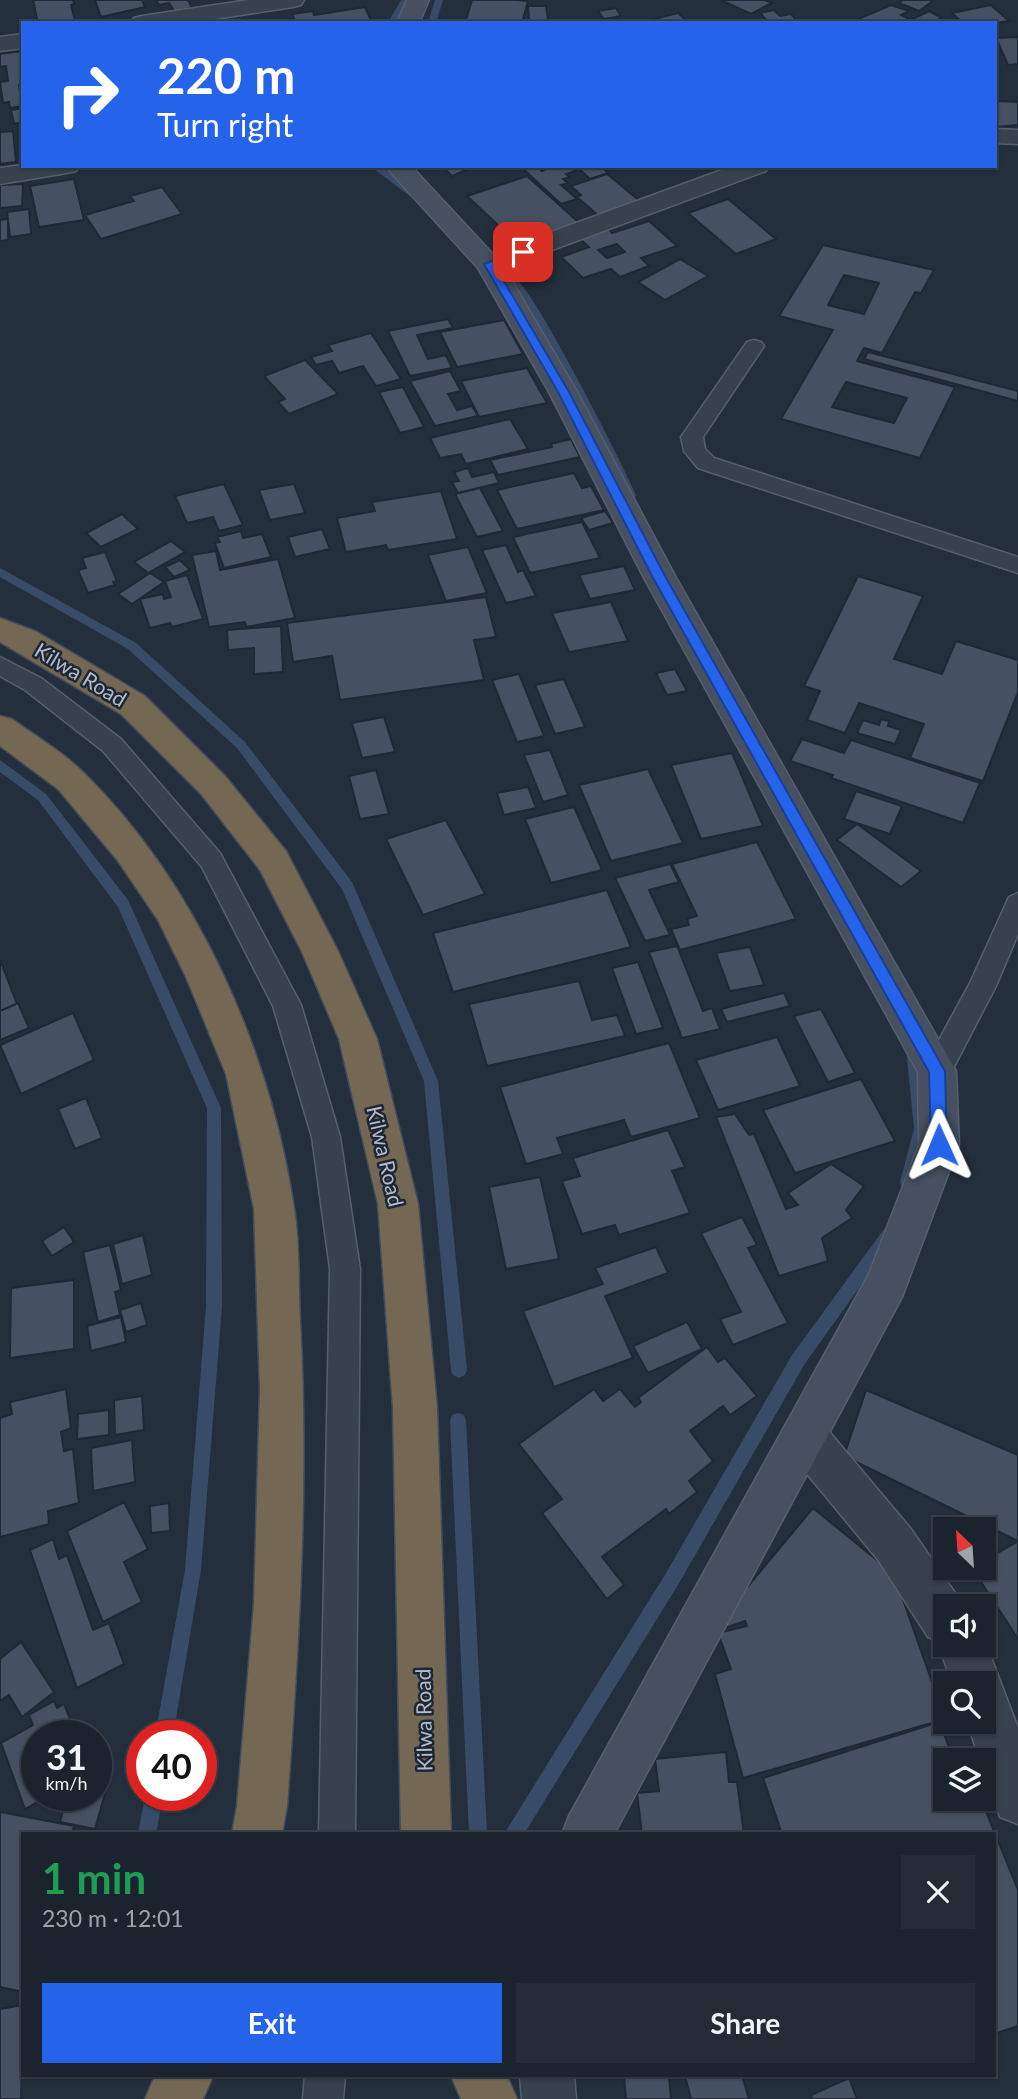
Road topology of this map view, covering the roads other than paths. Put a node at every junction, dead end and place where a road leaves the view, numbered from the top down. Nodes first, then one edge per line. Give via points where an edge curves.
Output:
1 (293, 0) edge
2 (418, 0) edge
3 (155, 21) edge
4 (409, 21) edge
5 (21, 41) edge
6 (0, 44) edge
7 (997, 136) edge
8 (1018, 137) edge
9 (54, 168) edge
10 (399, 168) edge
11 (752, 168) edge
12 (0, 176) edge
13 (489, 264) junction
14 (754, 345) dead end
15 (1018, 565) edge
16 (0, 629) edge
17 (0, 665) edge
18 (0, 728) edge
19 (1018, 904) edge
20 (937, 1071) junction
21 (805, 1437) junction
22 (933, 1602) edge
23 (996, 1734) edge
24 (1018, 1799) edge
25 (257, 1832) edge
26 (337, 1832) edge
27 (426, 1832) edge
28 (588, 1832) edge
29 (185, 2077) edge
30 (326, 2077) edge
31 (479, 2077) edge
32 (547, 2077) edge
33 (172, 2099) edge
34 (323, 2099) edge
35 (490, 2099) edge
36 (549, 2099) edge

1 - 3 street
2 - 4 street
5 - 6 street
7 - 8 street
9 - 12 street
10 - 13 street
11 - 13 street
13 - 20 street
14 - 15 lane via 692,437 695,452 706,463
16 - 27 highway, Kilwa Road via 133,705 213,785 272,861 320,951 358,1039 400,1217 415,1408
17 - 26 lane via 33,684 112,745 211,860 287,1005 326,1137 345,1269
18 - 25 highway via 70,780 131,851 172,911 245,1074 274,1209 282,1389 278,1604
19 - 20 lane
20 - 21 street via 939,1145 887,1283
21 - 22 street via 895,1545
21 - 28 street
23 - 24 street
29 - 33 highway
30 - 34 lane
31 - 35 highway
32 - 36 street

